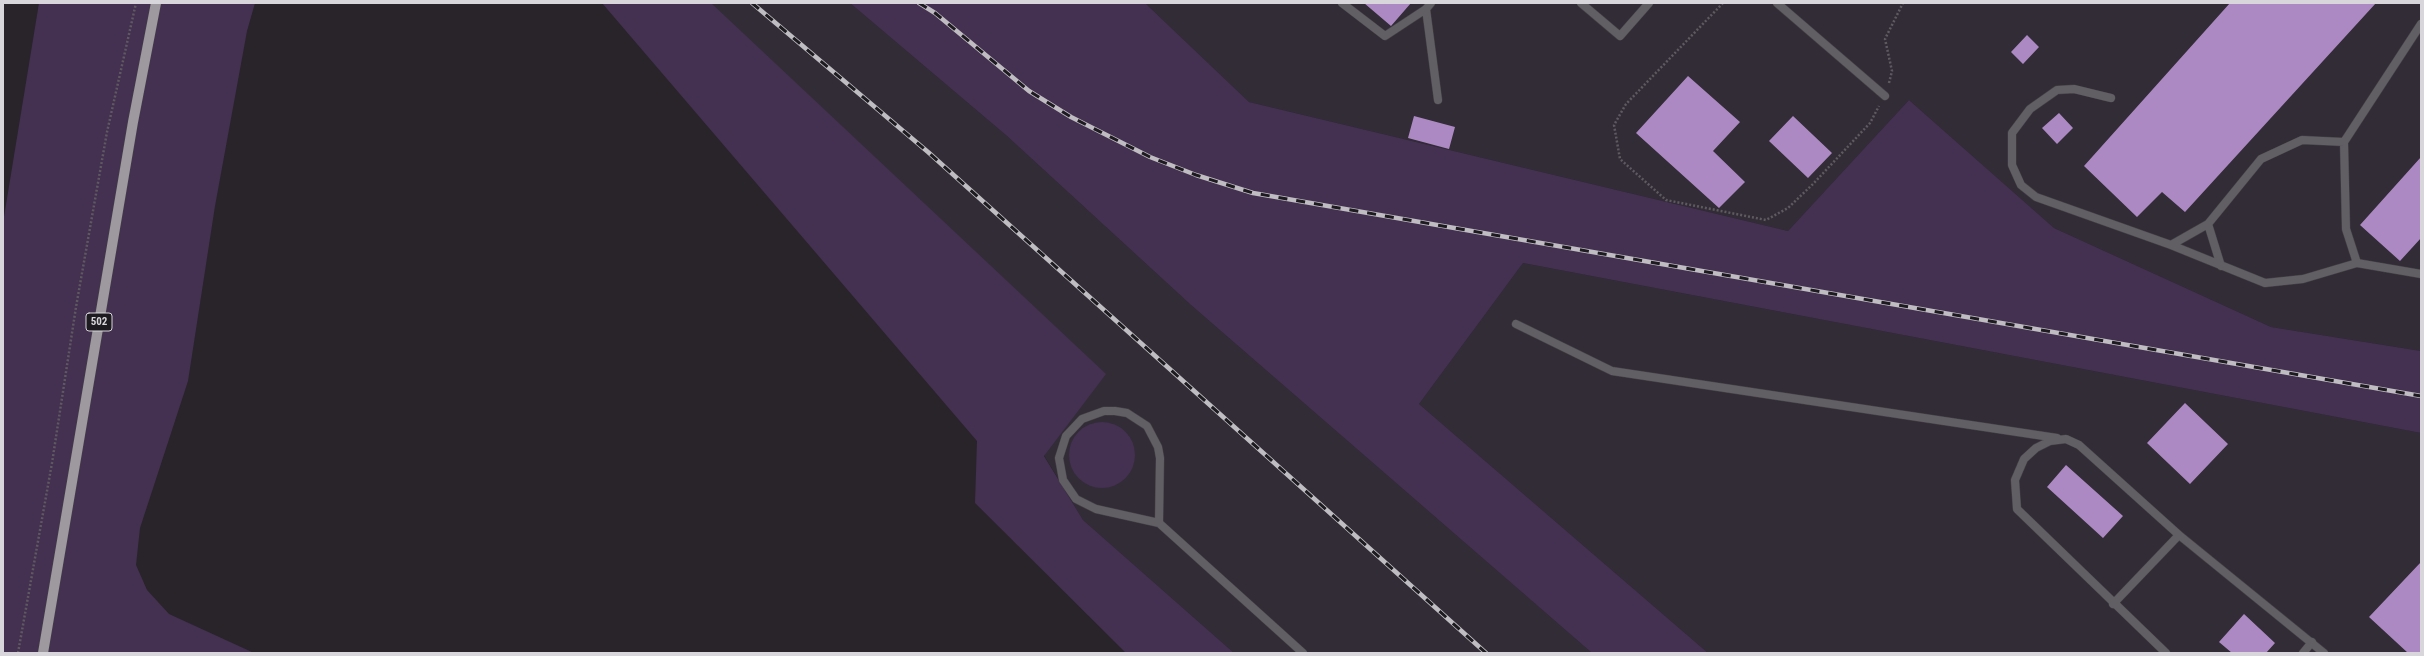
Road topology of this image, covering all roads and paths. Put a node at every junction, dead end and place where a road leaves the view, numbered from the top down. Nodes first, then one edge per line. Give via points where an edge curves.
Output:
1 (136, 3) edge
2 (156, 3) edge
3 (1342, 3) edge
4 (1581, 3) edge
5 (1649, 3) edge
6 (1723, 3) edge
7 (1777, 3) edge
8 (1903, 3) edge
9 (1429, 6) edge
10 (2421, 24) edge
11 (1885, 96) junction
12 (2111, 98) dead end
13 (1438, 100) dead end
14 (2344, 142) junction
15 (2208, 224) junction
16 (2171, 245) junction
17 (2357, 263) junction
18 (2221, 266) junction
19 (2421, 274) edge
20 (1516, 324) dead end
21 (2066, 439) junction
22 (1159, 523) junction
23 (2179, 535) junction
24 (2113, 604) junction
25 (2312, 642) junction
26 (18, 653) edge
27 (43, 653) edge
28 (1303, 653) edge
29 (2166, 653) edge
30 (2303, 653) edge
31 (2324, 653) edge

1 - 26 path via 106,140
2 - 27 main road, 502 via 133,122
3 - 9 lane via 1385,36
4 - 5 lane via 1620,36
6 - 11 path via 1626,104 1614,125 1620,159 1666,200 1766,220 1788,208 1813,184 1870,123
7 - 11 lane
8 - 11 path via 1885,39 1892,71
9 - 13 lane
10 - 14 lane
12 - 16 lane via 2074,88 2057,90 2030,109 2012,133 2012,165 2021,185 2036,197
14 - 15 lane via 2302,140 2261,159
14 - 17 lane via 2346,229
15 - 16 lane
15 - 18 lane
16 - 18 lane
17 - 18 lane via 2303,279 2265,283
17 - 19 lane
20 - 21 lane via 1612,371
21 - 23 lane via 2079,444
21 - 24 lane via 2050,441 2036,448 2024,459 2015,480 2017,509
22 - 22 lane via 1096,509 1086,505 1069,490 1060,469 1061,446 1072,426 1092,413 1115,411 1127,413 1146,426 1158,447 1160,458
22 - 28 lane
23 - 24 lane
23 - 25 lane
24 - 29 lane
25 - 30 lane
25 - 31 lane

